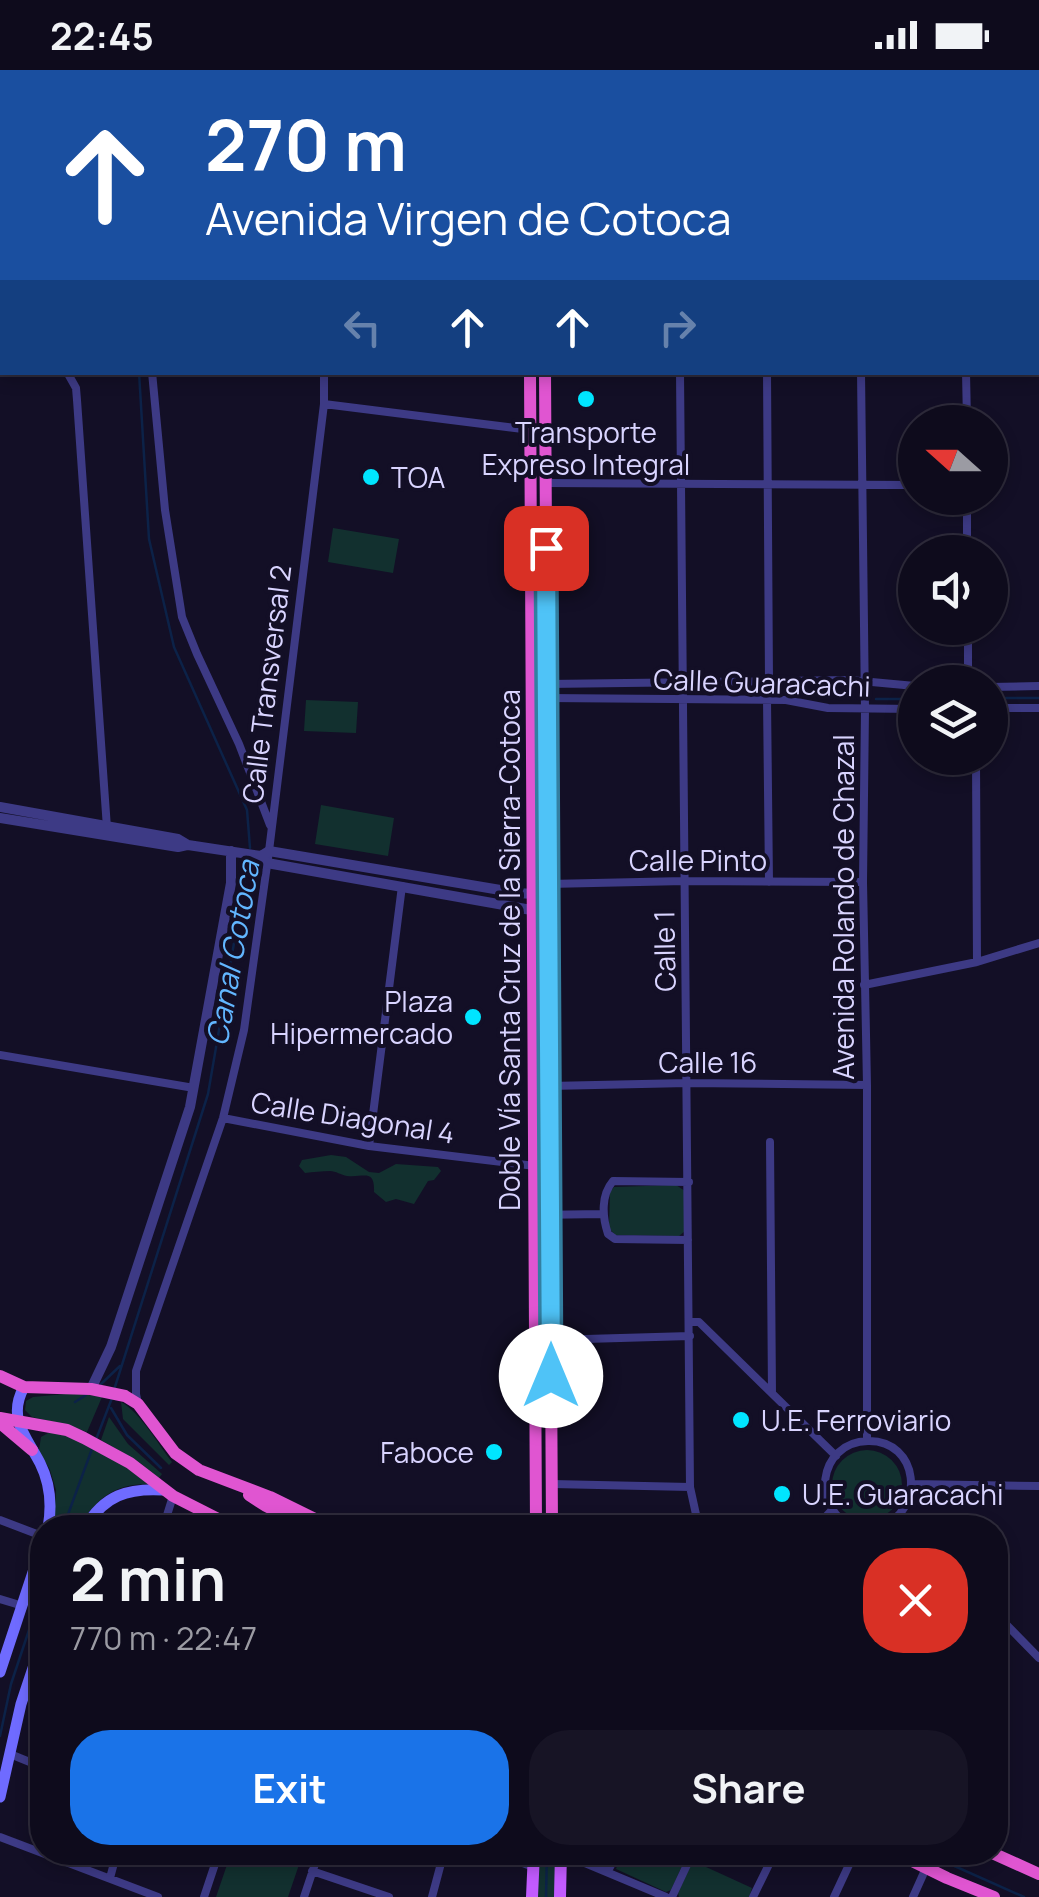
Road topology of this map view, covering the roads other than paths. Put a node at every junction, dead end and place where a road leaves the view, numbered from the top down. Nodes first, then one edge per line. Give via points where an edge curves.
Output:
1 (69, 375) edge
2 (152, 375) edge
3 (324, 375) edge
4 (530, 375) edge
5 (545, 375) edge
6 (680, 375) edge
7 (768, 375) edge
8 (861, 375) edge
9 (966, 375) edge
10 (324, 404) junction
11 (966, 405) edge
12 (530, 430) junction
13 (546, 483) junction
14 (680, 484) junction
15 (767, 484) junction
16 (898, 485) edge
17 (861, 486) junction
18 (769, 681) junction
19 (684, 682) junction
20 (864, 682) junction
21 (898, 685) edge
22 (1039, 686) edge
23 (1008, 687) edge
24 (547, 691) junction
25 (684, 699) junction
26 (767, 699) junction
27 (1008, 708) edge
28 (1039, 708) edge
29 (898, 709) edge
30 (865, 710) junction
31 (976, 775) edge
32 (0, 808) edge
33 (0, 818) edge
34 (30, 819) junction
35 (271, 829) junction
36 (107, 832) junction
37 (236, 852) junction
38 (264, 856) junction
39 (686, 881) junction
40 (768, 882) junction
41 (863, 882) junction
42 (402, 886) junction
43 (541, 889) junction
44 (541, 911) junction
45 (1039, 942) edge
46 (977, 962) junction
47 (864, 985) junction
48 (0, 1055) edge
49 (688, 1083) junction
50 (867, 1085) junction
51 (549, 1086) junction
52 (194, 1088) junction
53 (223, 1118) junction
54 (770, 1142) dead end
55 (369, 1146) junction
56 (534, 1166) junction
57 (689, 1182) junction
58 (603, 1214) junction
59 (535, 1215) junction
60 (550, 1215) junction
61 (688, 1240) junction
62 (690, 1322) junction
63 (690, 1336) junction
64 (551, 1340) junction
65 (0, 1376) edge
66 (24, 1387) junction
67 (98, 1390) junction
68 (772, 1393) junction
69 (132, 1400) junction
70 (0, 1420) edge
71 (18, 1420) junction
72 (867, 1441) junction
73 (32, 1450) junction
74 (836, 1456) junction
75 (552, 1484) junction
76 (912, 1484) junction
77 (234, 1485) junction
78 (690, 1486) junction
79 (1039, 1486) edge
80 (168, 1493) junction
81 (832, 1510) junction
82 (49, 1515) edge
83 (95, 1515) edge
84 (165, 1515) edge
85 (214, 1515) edge
86 (284, 1515) edge
87 (306, 1515) edge
88 (536, 1515) edge
89 (552, 1515) edge
90 (696, 1515) edge
91 (827, 1515) edge
92 (836, 1515) edge
93 (900, 1515) edge
94 (0, 1520) edge
95 (30, 1531) edge
96 (30, 1584) edge
97 (0, 1600) edge
98 (23, 1606) junction
99 (1008, 1627) edge
100 (1039, 1658) edge
101 (1, 1668) edge
102 (30, 1678) edge
103 (28, 1684) joint
104 (4, 1752) edge
105 (30, 1762) edge
106 (0, 1796) edge
107 (0, 1837) edge
108 (30, 1848) edge
109 (1008, 1860) edge
110 (73, 1865) edge
111 (82, 1865) edge
112 (114, 1865) edge
113 (215, 1865) edge
114 (314, 1865) edge
115 (441, 1865) edge
116 (534, 1865) edge
117 (561, 1865) edge
118 (592, 1865) edge
119 (611, 1865) edge
120 (686, 1865) edge
121 (768, 1865) edge
122 (849, 1865) edge
123 (920, 1865) edge
124 (81, 1868) junction
125 (926, 1868) junction
126 (312, 1871) junction
127 (608, 1871) junction
128 (1038, 1873) edge
129 (110, 1878) junction
130 (158, 1897) edge
131 (204, 1897) edge
132 (304, 1897) edge
133 (389, 1897) edge
134 (432, 1897) edge
135 (532, 1897) edge
136 (560, 1897) edge
137 (669, 1897) edge
138 (753, 1897) edge
139 (834, 1897) edge
140 (913, 1897) edge
141 (994, 1897) edge

1 - 36 street via 76,388
2 - 35 street via 182,617
3 - 10 street, Calle Transversal 2
4 - 12 highway, Doble Vía Santa Cruz de la Sierra-Cotoca
5 - 13 highway, Doble Vía Santa Cruz de la Sierra-Cotoca
6 - 14 street, Calle 1
7 - 15 street
8 - 17 street, Avenida Rolando de Chazal
9 - 11 street
10 - 12 street
10 - 35 street, Calle Transversal 2
12 - 43 highway, Doble Vía Santa Cruz de la Sierra-Cotoca
13 - 14 street
13 - 24 highway, Doble Vía Santa Cruz de la Sierra-Cotoca
14 - 15 street
14 - 19 street, Calle 1
15 - 17 street
15 - 18 street
16 - 17 street
17 - 20 street, Avenida Rolando de Chazal
18 - 19 street, Calle Guaracachi
18 - 20 street, Calle Guaracachi
19 - 24 street, Calle Guaracachi
19 - 25 street, Calle 1
20 - 21 street, Calle Guaracachi
20 - 30 street, Avenida Rolando de Chazal
22 - 23 street
24 - 25 street, Calle Guaracachi
24 - 43 highway, Doble Vía Santa Cruz de la Sierra-Cotoca
25 - 26 street, Calle Guaracachi
25 - 39 street, Calle 1
26 - 30 street, Calle Guaracachi
26 - 40 street
27 - 28 street
29 - 30 street, Calle Guaracachi
30 - 41 street, Avenida Rolando de Chazal
31 - 46 street
32 - 34 street
33 - 34 street
34 - 36 street
35 - 38 street, Calle Transversal 2
36 - 37 street
37 - 38 street
37 - 52 street
38 - 42 street
38 - 43 street
38 - 53 street, Calle Transversal 2 via 244,1030
39 - 40 street, Calle Pinto
39 - 43 street, Calle Pinto
39 - 49 street, Calle 1
40 - 41 street, Calle Pinto
41 - 47 street, Avenida Rolando de Chazal
42 - 44 street
42 - 55 street
43 - 44 highway, Doble Vía Santa Cruz de la Sierra-Cotoca
44 - 51 highway, Doble Vía Santa Cruz de la Sierra-Cotoca
44 - 56 highway, Doble Vía Santa Cruz de la Sierra-Cotoca
45 - 46 street
46 - 47 street
47 - 50 street, Avenida Rolando de Chazal
48 - 52 street
49 - 50 street, Calle 16
49 - 51 street, Calle 16
49 - 57 street, Calle 1
50 - 72 street, Avenida Rolando de Chazal
51 - 60 highway, Doble Vía Santa Cruz de la Sierra-Cotoca
52 - 67 street
53 - 55 street, Calle Diagonal 4
53 - 69 street, Calle Transversal 2 via 136,1371
54 - 68 street
55 - 56 street, Calle Diagonal 4
56 - 59 highway, Doble Vía Santa Cruz de la Sierra-Cotoca
57 - 58 street via 613,1181
57 - 61 street, Calle 1
58 - 60 street
58 - 61 street via 615,1239
59 - 60 street
59 - 88 highway, Doble Vía Santa Cruz de la Sierra-Cotoca
60 - 64 highway, Doble Vía Santa Cruz de la Sierra-Cotoca
61 - 62 street, Calle 1
62 - 63 street, Calle 1
62 - 68 street via 698,1322
63 - 64 street
63 - 78 street, Calle 1
64 - 75 highway, Doble Vía Santa Cruz de la Sierra-Cotoca
65 - 66 highway
66 - 67 highway
66 - 71 main road
67 - 69 highway
68 - 74 street
69 - 77 highway via 175,1452
70 - 71 highway
70 - 73 highway
71 - 73 main road
71 - 80 highway via 100,1445
72 - 74 street
72 - 76 street via 898,1453
73 - 82 main road via 50,1492
74 - 81 street via 824,1482
75 - 78 street
75 - 89 highway, Doble Vía Santa Cruz de la Sierra-Cotoca
76 - 79 street
76 - 93 street
77 - 86 highway
77 - 87 highway
78 - 90 street, Calle 1
80 - 83 main road via 120,1494
80 - 84 street
80 - 85 highway
81 - 91 street
81 - 92 street
94 - 95 street
96 - 98 main road
97 - 98 street
98 - 101 main road
99 - 100 street
102 - 103 main road
103 - 104 main road
104 - 105 street
104 - 106 main road
107 - 108 street
109 - 128 highway
110 - 124 street
111 - 124 street
112 - 129 street
113 - 131 street
114 - 126 street
115 - 134 street
116 - 135 main road
117 - 136 main road
118 - 127 street
119 - 127 street
120 - 137 street
121 - 138 street
122 - 139 street
123 - 125 highway
124 - 129 street
125 - 140 street
125 - 141 highway
126 - 132 street
126 - 133 street
127 - 137 street
129 - 130 street

